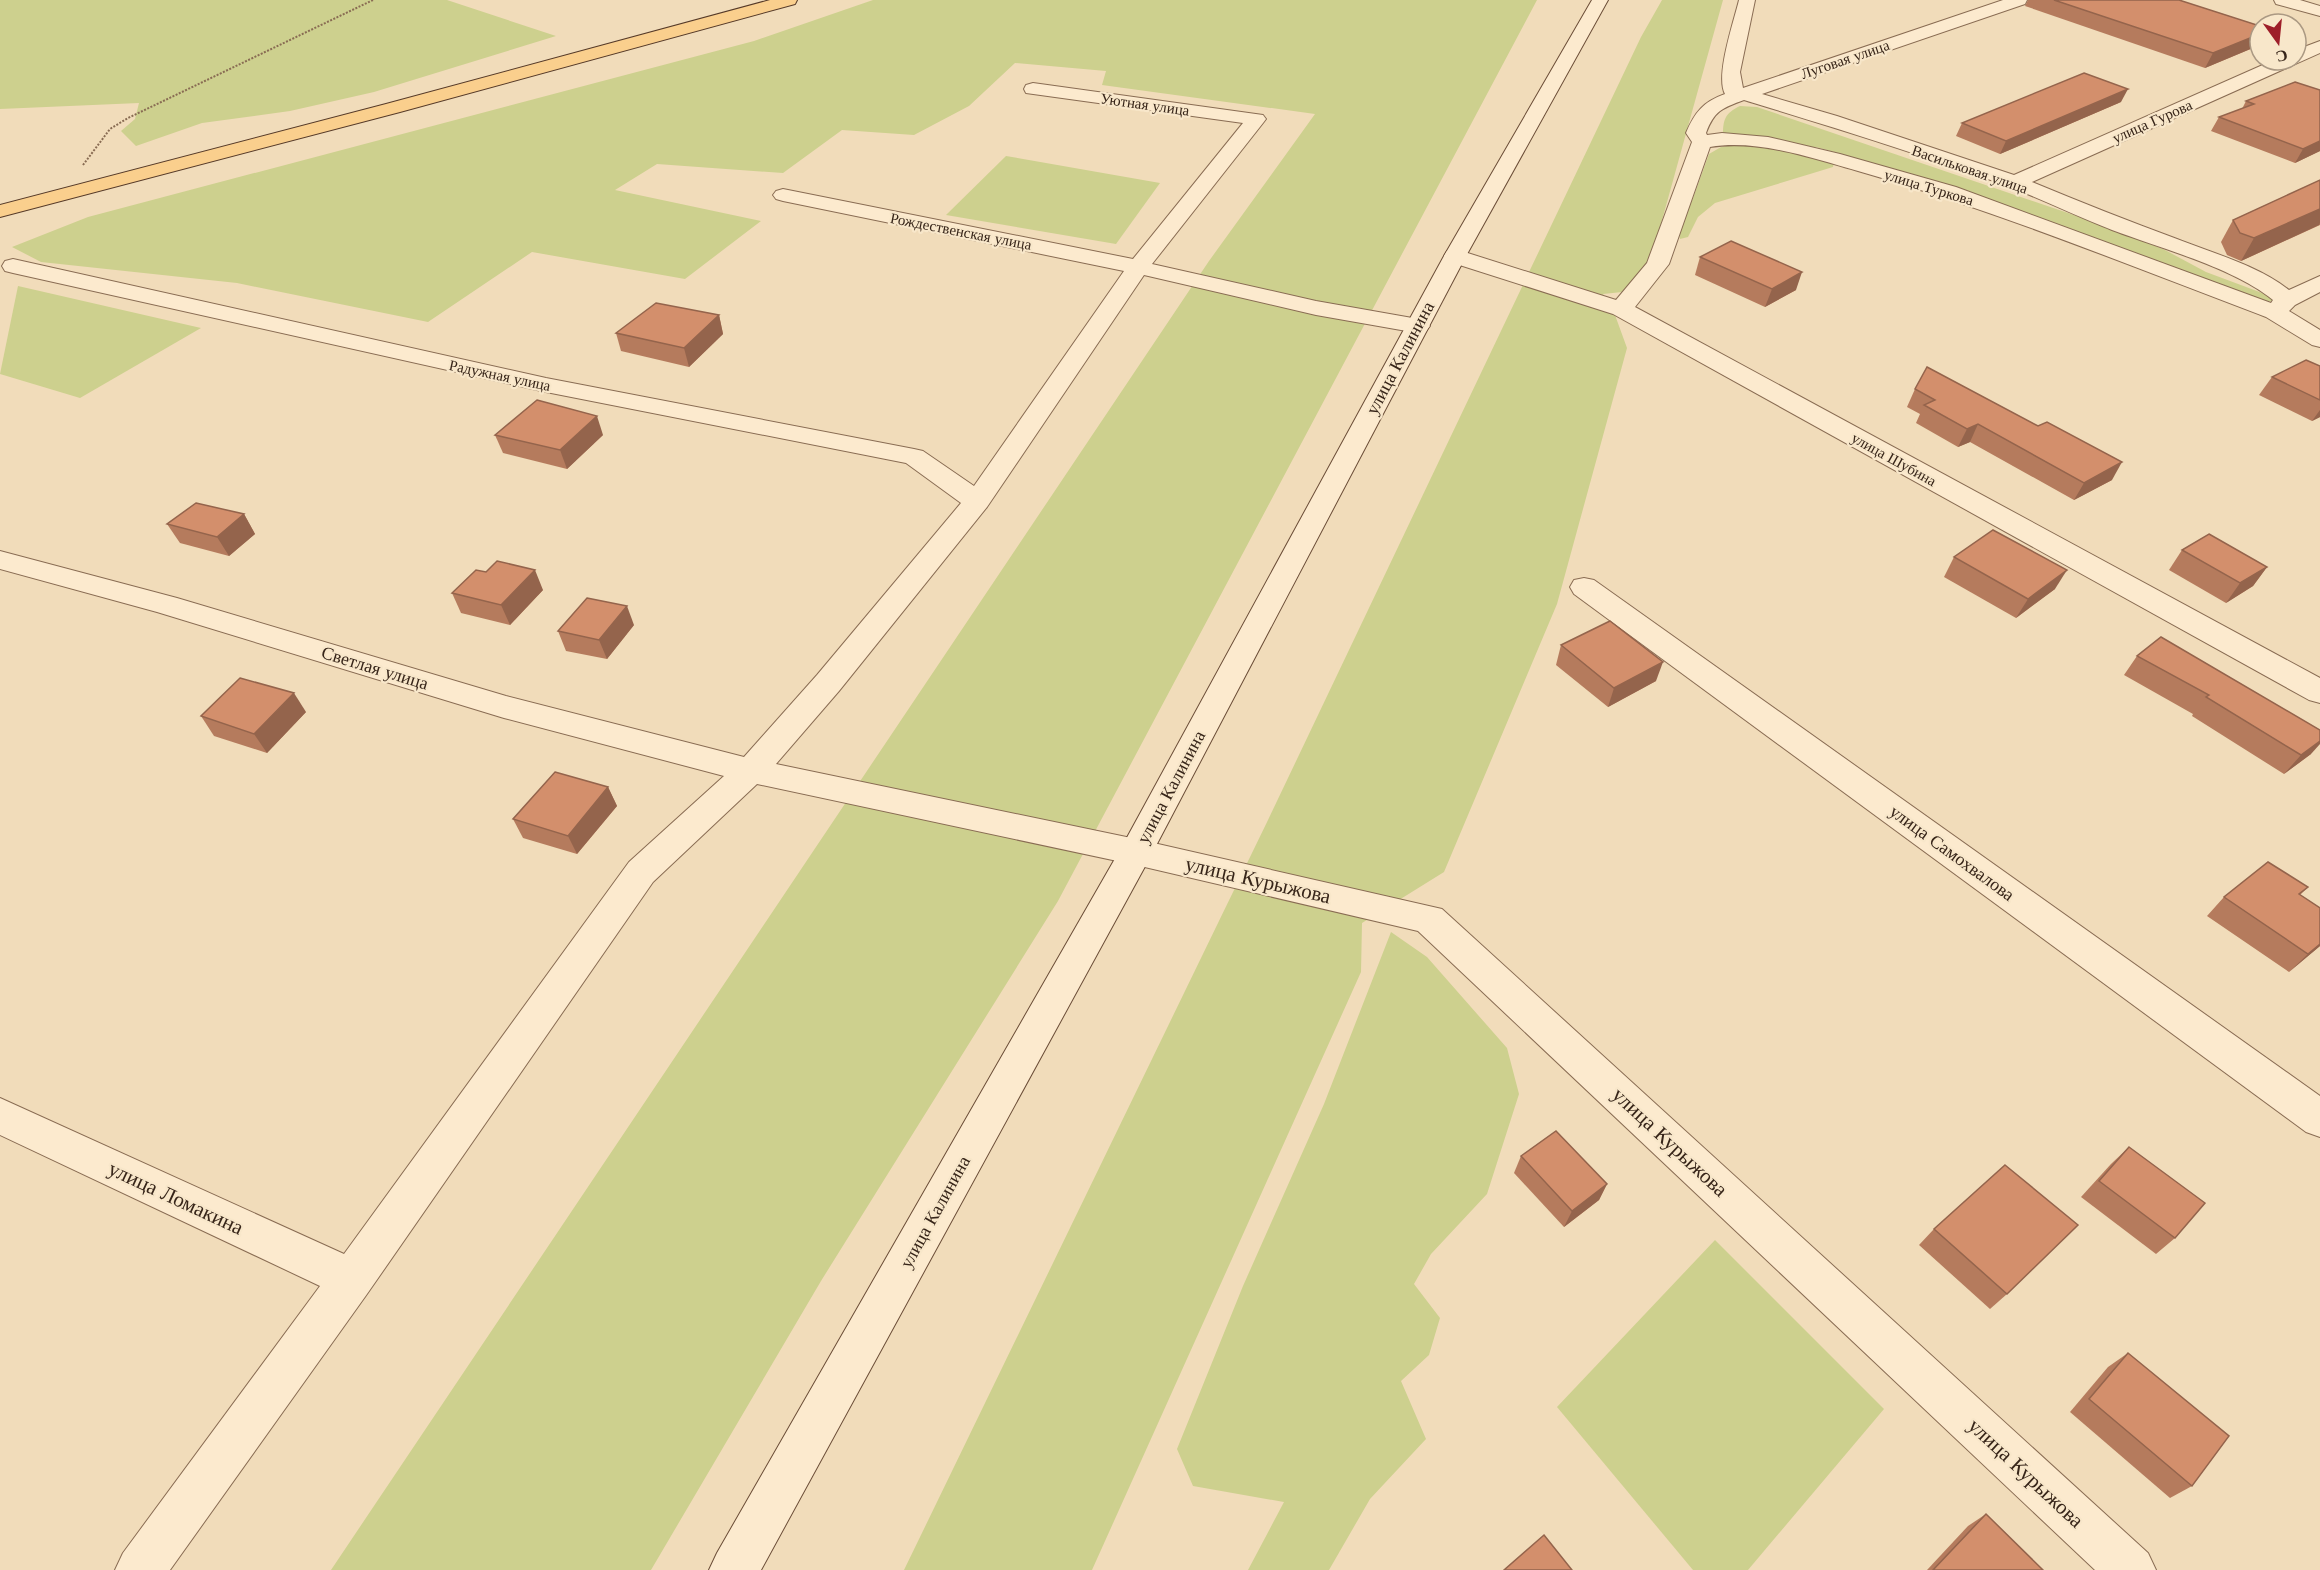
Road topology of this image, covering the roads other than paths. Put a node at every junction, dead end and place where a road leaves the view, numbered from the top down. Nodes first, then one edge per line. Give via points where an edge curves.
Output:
1 (789, 0) edge
2 (1600, 0) edge
3 (1747, 0) edge
4 (2019, 0) edge
5 (2282, 0) edge
6 (2320, 11) edge
7 (2262, 72) edge
8 (1033, 89) dead end
9 (1740, 95) junction
10 (1702, 142) junction
11 (2015, 182) junction
12 (783, 195) dead end
13 (0, 211) edge
14 (1455, 256) junction
15 (13, 266) dead end
16 (1138, 267) junction
17 (2320, 283) edge
18 (2280, 306) junction
19 (1621, 309) junction
20 (1418, 326) junction
21 (2320, 340) edge
22 (977, 501) junction
23 (0, 560) edge
24 (1584, 587) dead end
25 (2320, 692) edge
26 (751, 771) junction
27 (1136, 852) junction
28 (0, 1116) edge
29 (2320, 1119) edge
30 (352, 1279) junction
31 (140, 1570) edge
32 (734, 1570) edge
33 (2131, 1570) edge

1 - 13 main road
2 - 14 street, улица Калинина
3 - 9 street via 1731,72 1732,91
4 - 9 street, Луговая улица
5 - 6 street
7 - 11 street, улица Гурова
8 - 16 street, Уютная улица via 1256,118
9 - 10 street, Луговая улица via 1718,103 1703,115 1696,134
9 - 11 street, Васильковая улица via 1830,120
10 - 18 street, улица Туркова via 1722,139 1768,143 1833,158 1949,191
10 - 19 street via 1658,264
11 - 18 street, Васильковая улица via 2238,270 2267,284
12 - 16 street, Рождественская улица
14 - 19 street, улица Шубина
14 - 20 street, улица Калинина
15 - 22 street, Радужная улица via 535,383 914,458
16 - 20 street, Рождественская улица via 1316,308
16 - 22 street
17 - 18 street
18 - 21 street, улица Туркова
19 - 25 street, улица Шубина
20 - 27 street, улица Калинина
22 - 26 street
23 - 26 street, Светлая улица via 167,605 504,707
24 - 29 street, улица Самохвалова
26 - 27 street, Светлая улица
26 - 30 street via 641,872
27 - 32 street, улица Калинина
27 - 33 street, улица Курыжова via 1429,919
28 - 30 street, улица Ломакина
30 - 31 street

